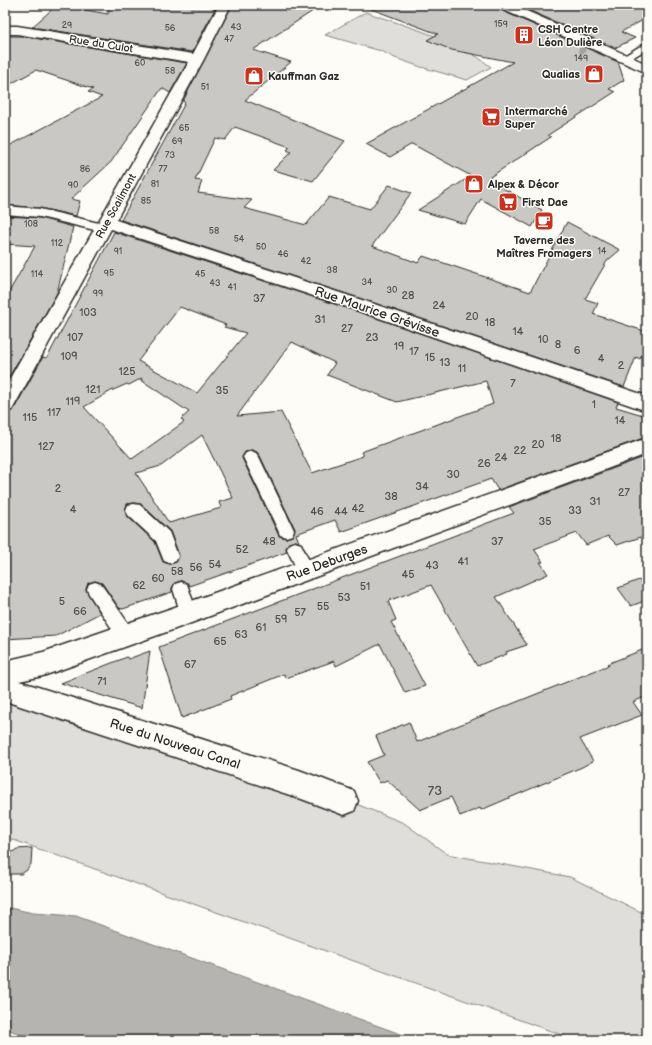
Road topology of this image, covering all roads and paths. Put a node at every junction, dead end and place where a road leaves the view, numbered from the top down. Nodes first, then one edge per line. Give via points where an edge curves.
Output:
1 (225, 5) edge
2 (503, 5) edge
3 (5, 30) edge
4 (647, 45) edge
5 (197, 59) junction
6 (624, 59) junction
7 (647, 69) edge
8 (5, 210) edge
9 (105, 225) junction
10 (647, 404) edge
11 (5, 405) edge
12 (647, 446) edge
13 (251, 456) dead end
14 (134, 510) dead end
15 (286, 530) dead end
16 (295, 549) dead end
17 (170, 556) dead end
18 (306, 571) junction
19 (95, 589) dead end
20 (181, 589) dead end
21 (188, 613) junction
22 (126, 635) junction
23 (5, 673) edge
24 (5, 689) edge
25 (344, 801) dead end

1 - 5 street, Rue Scailmont
2 - 6 street
3 - 5 street, Rue du Culot
4 - 6 lane
5 - 9 street, Rue Scailmont
6 - 7 street
8 - 9 lane via 40,213
9 - 10 street, Rue Maurice Grévisse via 365,307
9 - 11 street, Rue Scailmont
12 - 18 street, Rue Deburges
13 - 15 lane
14 - 17 lane via 163,537
16 - 18 lane
18 - 21 street, Rue Deburges
19 - 22 lane
20 - 21 lane
21 - 22 street, Rue Deburges
22 - 23 street, Rue Deburges via 43,664
24 - 25 street, Rue du Nouveau Canal via 299,784

